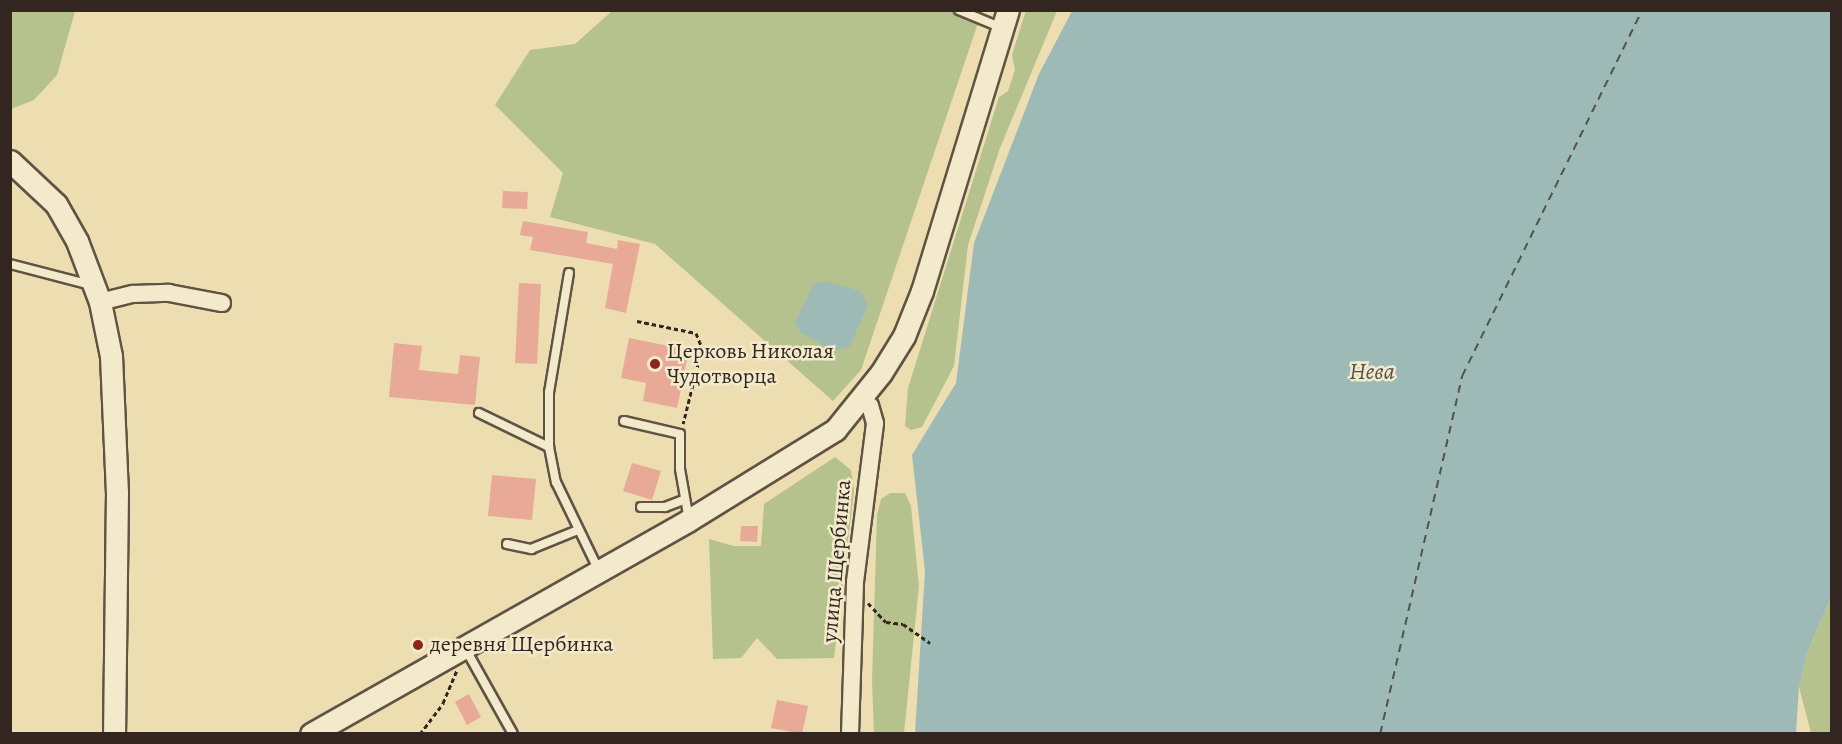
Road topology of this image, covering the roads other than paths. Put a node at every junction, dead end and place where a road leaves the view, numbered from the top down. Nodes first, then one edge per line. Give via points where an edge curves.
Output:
1 (959, 10) edge
2 (1005, 19) edge
3 (10, 161) edge
4 (10, 264) edge
5 (569, 273) dead end
6 (97, 294) junction
7 (222, 303) dead end
8 (861, 399) junction
9 (479, 413) dead end
10 (624, 421) dead end
11 (549, 447) junction
12 (641, 507) dead end
13 (686, 510) junction
14 (578, 530) junction
15 (507, 544) dead end
16 (599, 572) junction
17 (462, 647) junction
18 (114, 734) edge
19 (311, 734) edge
20 (513, 734) edge
21 (850, 734) edge

1 - 2 lane
2 - 8 street via 922,291 904,336
3 - 6 street via 56,204 77,241
4 - 6 lane
5 - 11 lane via 549,392
6 - 7 street via 169,293
6 - 18 street via 111,356 116,424
8 - 13 street via 835,430
8 - 21 street, улица Щербинка via 870,406 875,423 854,593
9 - 11 lane
10 - 13 lane via 680,434
11 - 14 lane via 556,482
12 - 13 lane
13 - 16 street
14 - 15 lane via 531,549
14 - 16 lane
16 - 17 street
17 - 19 street
17 - 20 lane

